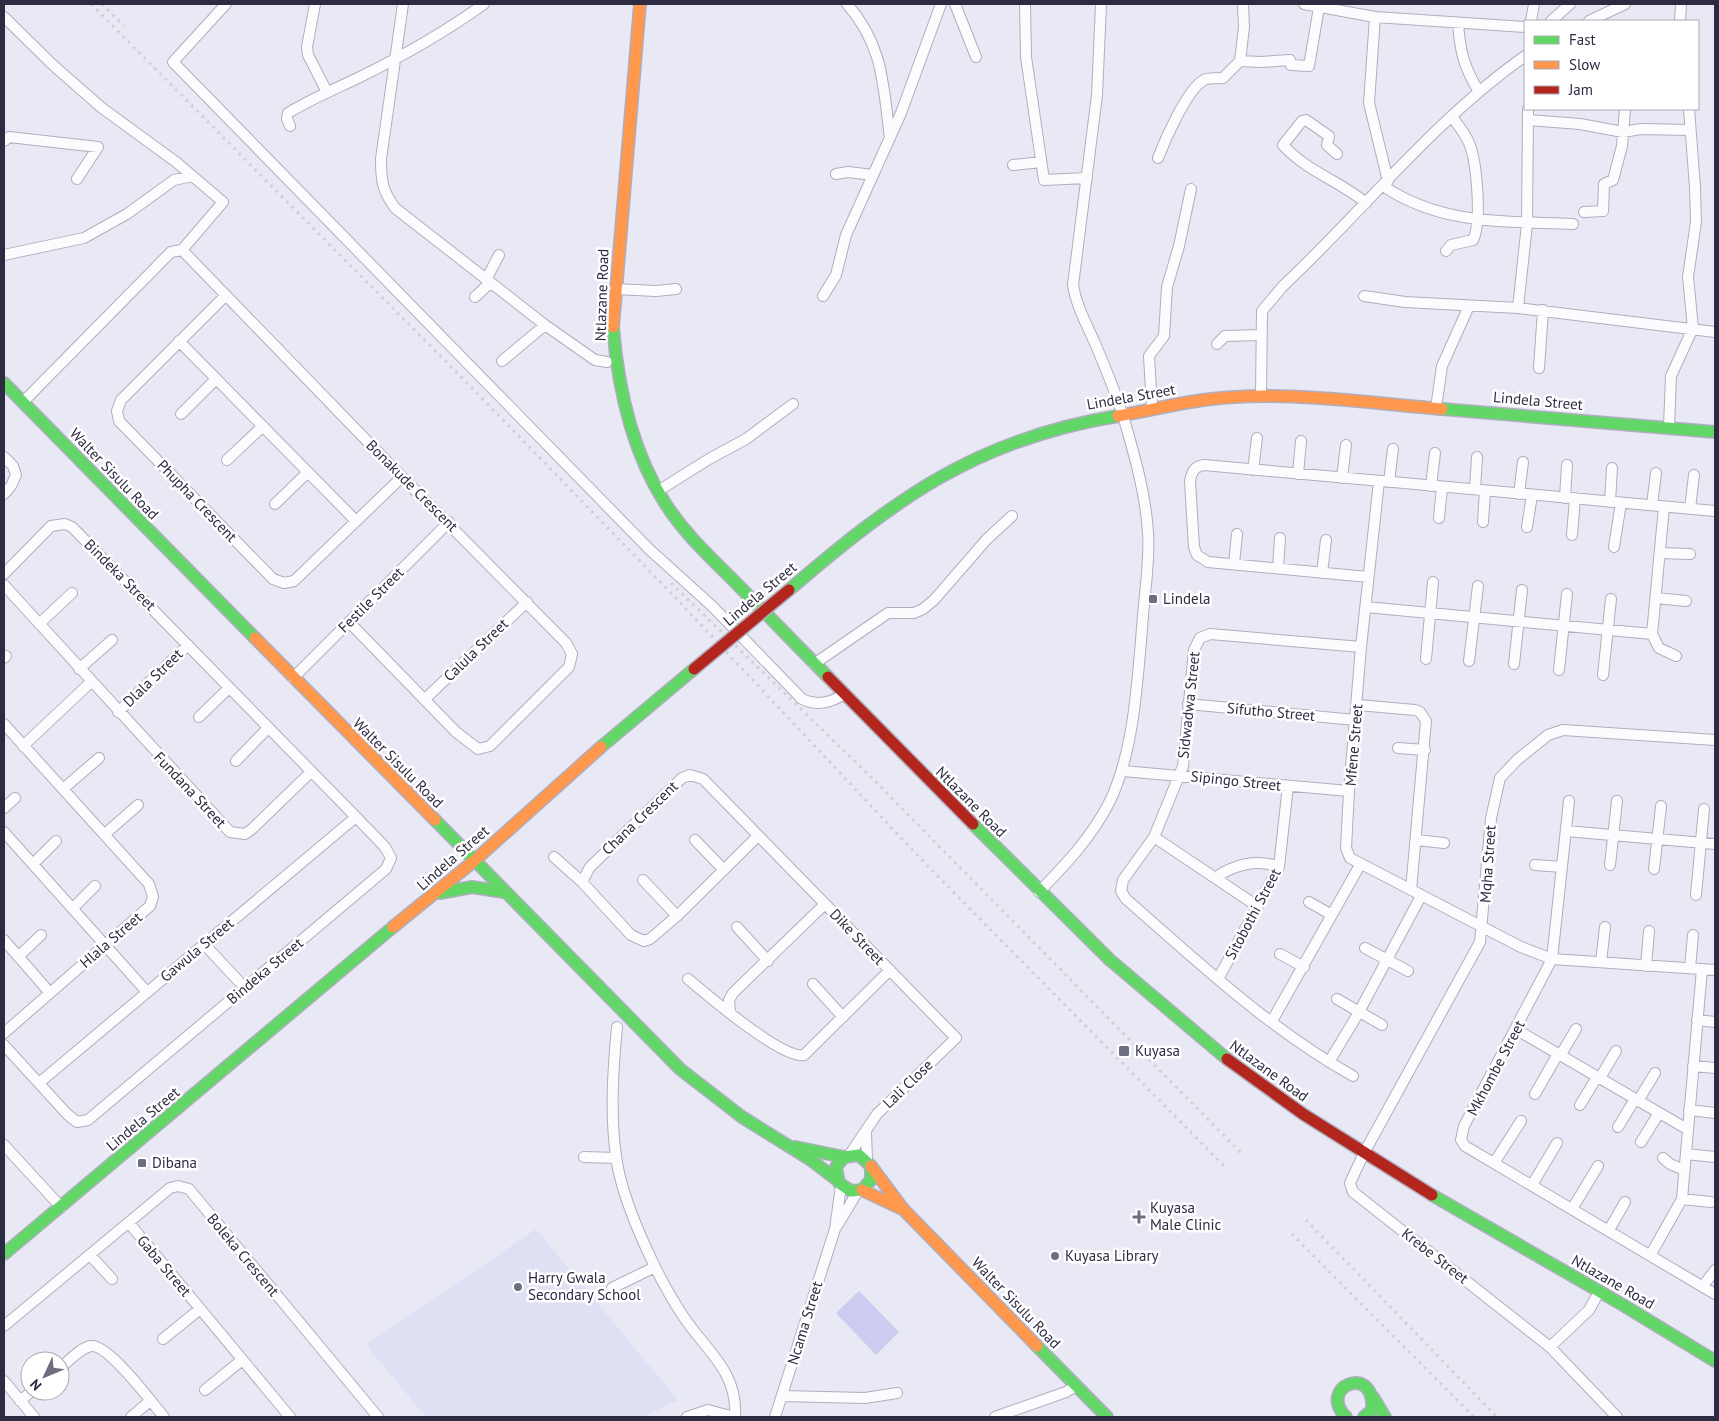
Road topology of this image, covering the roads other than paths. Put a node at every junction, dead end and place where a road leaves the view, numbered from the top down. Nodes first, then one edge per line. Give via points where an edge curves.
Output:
1 (226, 4) edge
2 (315, 4) edge
3 (403, 4) edge
4 (484, 4) edge
5 (640, 4) edge
6 (848, 4) edge
7 (941, 4) edge
8 (955, 4) edge
9 (1025, 4) edge
10 (1101, 4) edge
11 (1243, 4) edge
12 (1305, 4) edge
13 (1534, 4) edge
14 (1570, 4) edge
15 (1625, 4) edge
16 (1682, 4) edge
17 (1319, 7) junction
18 (4, 17) edge
19 (1375, 17) junction
20 (1608, 17) edge
21 (1531, 20) edge
22 (1552, 20) edge
23 (1594, 20) edge
24 (1680, 20) edge
25 (1458, 23) junction
26 (1524, 27) edge
27 (976, 57) dead end
28 (1524, 57) edge
29 (396, 59) junction
30 (1240, 61) junction
31 (327, 92) junction
32 (1479, 92) junction
33 (1625, 110) edge
34 (1688, 110) edge
35 (1528, 114) edge
36 (1452, 117) junction
37 (290, 126) dead end
38 (1690, 130) junction
39 (1623, 132) junction
40 (890, 139) junction
41 (4, 141) edge
42 (1337, 154) dead end
43 (1158, 158) dead end
44 (1041, 162) junction
45 (1013, 165) dead end
46 (836, 174) dead end
47 (874, 175) junction
48 (192, 176) junction
49 (1086, 178) junction
50 (77, 179) dead end
51 (1386, 184) junction
52 (1191, 189) dead end
53 (1366, 203) junction
54 (1584, 212) dead end
55 (1477, 221) junction
56 (1527, 224) junction
57 (1573, 224) dead end
58 (182, 250) junction
59 (1446, 251) dead end
60 (4, 254) edge
61 (499, 255) dead end
62 (488, 281) junction
63 (615, 289) junction
64 (676, 289) dead end
65 (225, 296) junction
66 (823, 296) dead end
67 (1364, 296) dead end
68 (475, 297) dead end
69 (1470, 306) junction
70 (1518, 308) junction
71 (1543, 310) junction
72 (546, 325) junction
73 (1693, 328) junction
74 (1715, 332) edge
75 (1261, 335) junction
76 (179, 341) junction
77 (1217, 344) dead end
78 (502, 362) dead end
79 (607, 362) dead end
80 (1539, 368) dead end
81 (216, 379) junction
82 (4, 383) edge
83 (1262, 395) junction
84 (23, 402) junction
85 (793, 404) dead end
86 (1152, 407) junction
87 (1436, 408) junction
88 (181, 414) dead end
89 (1122, 414) junction
90 (263, 426) junction
91 (1669, 427) junction
92 (1715, 432) edge
93 (1257, 438) dead end
94 (1301, 441) dead end
95 (1346, 445) dead end
96 (1393, 449) dead end
97 (1434, 453) dead end
98 (4, 457) edge
99 (1477, 457) dead end
100 (227, 460) dead end
101 (1523, 462) dead end
102 (1567, 464) dead end
103 (1612, 468) dead end
104 (1252, 470) junction
105 (308, 472) junction
106 (1656, 473) dead end
107 (1298, 474) junction
108 (1694, 475) dead end
109 (402, 477) junction
110 (1342, 478) junction
111 (1384, 482) junction
112 (1431, 486) junction
113 (1442, 487) junction
114 (658, 490) junction
115 (1480, 490) junction
116 (4, 494) edge
117 (1519, 494) junction
118 (1532, 495) junction
119 (1570, 498) junction
120 (1610, 502) junction
121 (1621, 503) junction
122 (275, 504) dead end
123 (1652, 505) junction
124 (1664, 506) junction
125 (1690, 509) junction
126 (1715, 511) edge
127 (1012, 516) dead end
128 (1438, 518) dead end
129 (355, 520) junction
130 (448, 522) junction
131 (1483, 522) dead end
132 (1528, 526) dead end
133 (1237, 534) dead end
134 (1572, 534) dead end
135 (1280, 538) dead end
136 (1326, 540) dead end
137 (1614, 547) dead end
138 (1660, 553) junction
139 (1690, 554) dead end
140 (1234, 564) junction
141 (1278, 568) junction
142 (1322, 573) junction
143 (4, 574) edge
144 (1368, 577) junction
145 (1433, 582) dead end
146 (4, 585) edge
147 (1478, 586) dead end
148 (1522, 590) dead end
149 (72, 593) dead end
150 (1566, 594) dead end
151 (1656, 598) junction
152 (1611, 599) dead end
153 (1686, 600) dead end
154 (527, 602) junction
155 (1366, 607) junction
156 (1430, 614) junction
157 (1474, 618) junction
158 (349, 622) junction
159 (1519, 622) junction
160 (39, 624) junction
161 (1563, 625) junction
162 (1608, 629) junction
163 (1652, 634) junction
164 (112, 640) dead end
165 (188, 644) junction
166 (1361, 646) junction
167 (1676, 656) dead end
168 (1426, 659) dead end
169 (1469, 661) dead end
170 (814, 664) junction
171 (1514, 664) dead end
172 (79, 669) junction
173 (1559, 670) dead end
174 (1603, 675) dead end
175 (293, 678) junction
176 (91, 682) junction
177 (229, 688) junction
178 (844, 694) junction
179 (425, 699) junction
180 (1188, 704) junction
181 (1358, 705) junction
182 (118, 712) junction
183 (199, 717) dead end
184 (1355, 720) junction
185 (4, 724) edge
186 (268, 728) junction
187 (1715, 740) edge
188 (23, 746) junction
189 (1398, 748) dead end
190 (1425, 750) junction
191 (99, 758) dead end
192 (236, 761) dead end
193 (1123, 771) junction
194 (311, 772) junction
195 (1179, 775) junction
196 (1288, 786) junction
197 (63, 790) junction
198 (1349, 791) junction
199 (15, 798) dead end
200 (1569, 801) dead end
201 (1617, 801) dead end
202 (138, 805) dead end
203 (1661, 806) dead end
204 (4, 808) edge
205 (1704, 809) dead end
206 (356, 817) junction
207 (1566, 831) junction
208 (4, 832) edge
209 (105, 834) junction
210 (1613, 835) junction
211 (758, 836) junction
212 (1154, 837) junction
213 (1657, 839) junction
214 (694, 840) dead end
215 (1416, 840) junction
216 (56, 841) dead end
217 (1701, 842) junction
218 (1444, 843) dead end
219 (1715, 844) edge
220 (554, 857) dead end
221 (474, 861) junction
222 (33, 864) junction
223 (1360, 865) junction
224 (1535, 865) dead end
225 (1610, 865) dead end
226 (1279, 867) junction
227 (1562, 867) junction
228 (1654, 869) dead end
229 (724, 870) junction
230 (1215, 878) junction
231 (643, 880) dead end
232 (582, 882) junction
233 (95, 886) dead end
234 (1411, 890) junction
235 (505, 892) junction
236 (1039, 892) junction
237 (1696, 895) dead end
238 (434, 896) junction
239 (1422, 896) junction
240 (1309, 902) dead end
241 (825, 904) junction
242 (1257, 906) junction
243 (73, 908) junction
244 (1332, 915) junction
245 (677, 916) junction
246 (737, 927) dead end
247 (1605, 927) dead end
248 (1483, 928) junction
249 (1648, 931) dead end
250 (1693, 935) dead end
251 (41, 936) dead end
252 (4, 940) edge
253 (204, 944) junction
254 (106, 945) junction
255 (1366, 948) dead end
256 (1280, 954) dead end
257 (19, 956) junction
258 (1552, 959) junction
259 (768, 960) junction
260 (1387, 960) junction
261 (1601, 962) junction
262 (1646, 966) junction
263 (1304, 967) junction
264 (1690, 968) junction
265 (890, 970) junction
266 (1702, 970) junction
267 (1715, 970) edge
268 (1408, 972) dead end
269 (688, 979) dead end
270 (1218, 979) junction
271 (813, 984) dead end
272 (245, 988) junction
273 (148, 992) junction
274 (50, 993) junction
275 (1337, 999) dead end
276 (1359, 1012) junction
277 (730, 1014) junction
278 (843, 1017) junction
279 (1697, 1020) junction
280 (1272, 1021) junction
281 (1715, 1022) edge
282 (1382, 1025) dead end
283 (618, 1027) dead end
284 (1576, 1029) dead end
285 (1517, 1030) junction
286 (4, 1033) edge
287 (956, 1038) joint
288 (4, 1045) edge
289 (1616, 1051) dead end
290 (1559, 1055) junction
291 (1329, 1062) junction
292 (1693, 1066) junction
293 (1715, 1068) edge
294 (1655, 1073) dead end
295 (1353, 1076) dead end
296 (1598, 1078) junction
297 (39, 1083) junction
298 (1536, 1094) dead end
299 (1637, 1100) junction
300 (1580, 1104) dead end
301 (1689, 1110) junction
302 (1659, 1112) junction
303 (1715, 1113) edge
304 (1521, 1121) dead end
305 (1618, 1127) dead end
306 (1687, 1129) junction
307 (866, 1133) junction
308 (1641, 1142) dead end
309 (1557, 1143) dead end
310 (4, 1144) edge
311 (788, 1145) junction
312 (1364, 1153) junction
313 (1686, 1154) junction
314 (847, 1156) junction
315 (584, 1157) dead end
316 (1715, 1157) edge
317 (616, 1158) junction
318 (1662, 1158) dead end
319 (869, 1163) junction
320 (1494, 1163) junction
321 (1598, 1166) dead end
322 (1684, 1170) junction
323 (839, 1183) junction
324 (1532, 1185) junction
325 (860, 1190) junction
326 (1682, 1199) junction
327 (1625, 1202) dead end
328 (1711, 1202) dead end
329 (60, 1207) junction
330 (903, 1209) junction
331 (1572, 1209) junction
332 (129, 1223) junction
333 (835, 1229) junction
334 (1609, 1230) junction
335 (4, 1254) edge
336 (1651, 1254) junction
337 (90, 1255) junction
338 (655, 1267) junction
339 (1715, 1270) edge
340 (112, 1280) dead end
341 (1702, 1286) junction
342 (612, 1288) dead end
343 (1599, 1292) junction
344 (1715, 1294) edge
345 (200, 1309) junction
346 (4, 1326) edge
347 (163, 1339) dead end
348 (1550, 1347) junction
349 (70, 1360) edge
350 (242, 1360) junction
351 (1715, 1361) edge
352 (4, 1381) edge
353 (1076, 1386) junction
354 (205, 1390) dead end
355 (896, 1393) dead end
356 (782, 1396) junction
357 (1373, 1397) junction
358 (20, 1401) joint
359 (150, 1401) junction
360 (284, 1415) edge
361 (1342, 1415) edge
362 (34, 1417) edge
363 (131, 1417) edge
364 (164, 1417) edge
365 (378, 1417) edge
366 (687, 1417) edge
367 (734, 1417) edge
368 (775, 1417) edge
369 (994, 1417) edge
370 (1107, 1417) edge
371 (1329, 1417) edge
372 (1364, 1417) edge
373 (1385, 1417) edge
374 (1617, 1417) edge

1 - 178 street via 173,62 649,549 719,613 802,698 811,703 822,702
2 - 31 street via 308,55
3 - 29 street
4 - 29 street via 451,28
5 - 63 street, Ntlazane Road
6 - 40 street via 872,40 880,62
7 - 40 street
8 - 27 street
9 - 44 street via 1026,57
10 - 49 street via 1097,95
11 - 30 street
12 - 17 street
13 - 21 street
14 - 22 street
15 - 20 street
16 - 24 street
17 - 19 street
17 - 30 street via 1309,66 1292,65 1290,60
18 - 48 street via 102,108
19 - 25 street
19 - 51 street via 1369,103
20 - 23 street
25 - 26 street
25 - 32 street via 1460,52
28 - 32 street
29 - 31 street
29 - 62 street via 380,159 385,195 396,208
30 - 43 street via 1223,78 1206,79 1196,88 1169,129
31 - 37 street via 288,113
32 - 36 street
33 - 39 street
34 - 38 street
35 - 39 street via 1543,122 1580,124
35 - 56 street
36 - 51 street
36 - 55 street via 1464,132 1473,154
38 - 39 street
38 - 73 street via 1696,222 1688,287
39 - 54 street via 1613,180 1604,184 1603,212
40 - 47 street
41 - 50 street via 9,137 98,147
42 - 53 street via 1327,145 1329,136 1306,120 1283,145 1307,166 1350,190
44 - 45 street
44 - 49 street via 1044,180
46 - 47 street
47 - 66 street via 846,235 836,275
48 - 58 street via 223,202
48 - 60 street via 174,180 127,214 84,238
49 - 89 street via 1074,293
51 - 53 street
51 - 55 street via 1419,205
52 - 86 street via 1167,287 1164,336 1149,356
53 - 75 street via 1262,311
55 - 56 street
55 - 59 street via 1473,240 1451,245
56 - 57 street
56 - 70 street
58 - 65 street, Bonakude Crescent
58 - 84 street via 171,252
61 - 62 street
62 - 68 street
62 - 72 street
63 - 64 street
63 - 114 street, Ntlazane Road via 614,343 619,386 630,428
65 - 76 street, Phupha Crescent
65 - 109 street, Bonakude Crescent
67 - 69 street
69 - 70 street
69 - 87 street via 1442,366
70 - 71 street
71 - 73 street
71 - 80 street
72 - 78 street
72 - 79 street via 595,360
73 - 74 street
73 - 91 street via 1671,376
75 - 77 street via 1225,336
75 - 83 street
76 - 81 street
76 - 129 street, Phupha Crescent via 120,400 117,411 120,421 273,579 284,583 294,581
81 - 88 street
81 - 90 street
82 - 84 street, Walter Sisulu Road
83 - 86 street, Lindela Street
83 - 87 street, Lindela Street
84 - 175 street, Walter Sisulu Road
85 - 114 street via 746,439
86 - 89 street, Lindela Street
87 - 91 street, Lindela Street
89 - 193 street via 1142,491 1148,534 1141,635
89 - 221 street, Lindela Street, bridge via 1078,422 989,452 943,474 871,521 564,778
90 - 100 street
90 - 105 street
91 - 92 street, Lindela Street
93 - 104 street
94 - 107 street
95 - 110 street
96 - 111 street, Mfene Street
97 - 112 street
98 - 116 street via 16,475
99 - 115 street
101 - 117 street
102 - 119 street
103 - 120 street
104 - 107 street
104 - 140 street via 1204,465 1194,469 1190,481 1197,555 1208,562
105 - 122 street
105 - 129 street
106 - 123 street
107 - 110 street
108 - 125 street
109 - 129 street, Phupha Crescent
109 - 130 street, Bonakude Crescent
110 - 111 street
111 - 112 street
111 - 144 street, Mfene Street
112 - 113 street
113 - 115 street
113 - 128 street
114 - 170 street, Ntlazane Road via 694,541
115 - 117 street
115 - 131 street
117 - 118 street
118 - 119 street
118 - 132 street
119 - 120 street
119 - 134 street
120 - 121 street
121 - 123 street
121 - 137 street
123 - 124 street
124 - 125 street
124 - 138 street
125 - 126 street
127 - 170 street via 987,538 923,609 914,613 888,613
130 - 154 street, Bonakude Crescent
130 - 158 street, Festile Street
133 - 140 street
135 - 141 street
136 - 142 street
138 - 139 street
138 - 151 street
140 - 141 street
141 - 142 street
142 - 144 street
143 - 165 street, Bindeka Street via 51,526 65,524 72,527
144 - 155 street, Mfene Street
145 - 156 street
146 - 160 street, Fundana Street
147 - 157 street
148 - 159 street
149 - 160 street
150 - 161 street
151 - 153 street
151 - 163 street
152 - 162 street
154 - 179 street, Calula Street
154 - 179 street, Bonakude Crescent via 571,649 571,660 569,667 490,746 483,749 472,747
155 - 156 street
155 - 166 street, Mfene Street
156 - 157 street
156 - 168 street
157 - 159 street
157 - 169 street
158 - 175 street, Festile Street
158 - 179 street, Bonakude Crescent
159 - 161 street
159 - 171 street
160 - 172 street, Fundana Street
161 - 162 street
161 - 173 street
162 - 163 street
162 - 174 street
163 - 167 street via 1659,648
164 - 172 street
165 - 177 street, Bindeka Street
165 - 182 street, Dlala Street
166 - 180 street, Sidwadwa Street via 1204,635 1196,643
166 - 181 street, Mfene Street
170 - 178 street, Ntlazane Road
172 - 176 street, Fundana Street
175 - 221 street, Walter Sisulu Road
176 - 182 street, Fundana Street
176 - 188 street
177 - 183 street
177 - 186 street, Bindeka Street
178 - 236 street, Ntlazane Road
180 - 184 street, Sifutho Street
180 - 195 street, Sidwadwa Street via 1183,766
181 - 184 street, Mfene Street
181 - 190 street via 1420,712 1427,726
182 - 194 street, Fundana Street via 224,827 235,834 252,830
184 - 198 street, Mfene Street
185 - 188 street, Hlala Street
186 - 192 street
186 - 194 street, Bindeka Street
187 - 248 street, Mqha Street via 1571,729 1556,732 1534,747 1506,770 1496,791
188 - 197 street, Hlala Street
189 - 190 street
190 - 215 street
191 - 197 street
193 - 195 street, Sipingo Street
193 - 236 street via 1092,832
194 - 206 street, Bindeka Street
195 - 196 street, Sipingo Street
195 - 212 street, Sidwadwa Street
196 - 198 street, Sipingo Street
196 - 226 street, Sitobothi Street
197 - 209 street, Hlala Street
198 - 223 street, Mfene Street via 1346,848 1350,858
199 - 204 street
200 - 207 street
201 - 210 street
202 - 209 street
203 - 213 street
205 - 217 street
206 - 253 street, Gawula Street
206 - 272 street, Bindeka Street via 389,852 391,858 386,869
207 - 210 street
207 - 227 street
208 - 222 street
209 - 254 street, Hlala Street via 149,884 153,897 150,906
210 - 213 street
210 - 225 street
211 - 229 street
211 - 232 street, Chana Crescent via 703,779 690,775 682,778 590,867
211 - 241 street, Dike Street
212 - 230 street
212 - 270 street, Sidwadwa Street via 1123,880 1121,891 1126,899
213 - 217 street
213 - 228 street
214 - 229 street
215 - 218 street
215 - 234 street
216 - 222 street
217 - 219 street
217 - 237 street
220 - 232 street
221 - 235 street, Walter Sisulu Road
221 - 238 street, Lindela Street
222 - 243 street
223 - 234 street, Mfene Street
223 - 244 street
224 - 227 street
226 - 230 street via 1266,864 1237,866
226 - 242 street, Sitobothi Street
227 - 258 street
229 - 245 street
230 - 242 street
231 - 245 street
232 - 245 street via 631,934 644,941
233 - 243 street
234 - 239 street, Mfene Street
235 - 238 street via 471,886
235 - 311 street, Walter Sisulu Road via 680,1069 719,1101
236 - 312 street, Ntlazane Road via 1117,968 1195,1034 1285,1102
238 - 329 street, Lindela Street
239 - 248 street, Mfene Street
239 - 260 street
240 - 244 street
241 - 259 street
241 - 265 street, Dike Street
242 - 270 street, Sitobothi Street
243 - 254 street
244 - 263 street
246 - 259 street
247 - 261 street
248 - 258 street, Mfene Street
248 - 312 street, Mqha Street via 1480,942
249 - 262 street
250 - 264 street
251 - 257 street
252 - 257 street
253 - 272 street
253 - 273 street, Gawula Street
254 - 273 street
254 - 274 street, Hlala Street
255 - 260 street
256 - 263 street
257 - 274 street
258 - 261 street
258 - 285 street, Mkhombe Street
259 - 277 street via 733,993 729,1000
260 - 268 street
260 - 276 street
261 - 262 street
262 - 264 street
263 - 280 street
264 - 266 street
265 - 278 street
265 - 287 street, Dike Street
266 - 267 street
266 - 279 street
269 - 277 street
270 - 280 street, Sidwadwa Street
271 - 278 street
272 - 297 street, Bindeka Street via 88,1120 77,1122
273 - 297 street, Gawula Street
274 - 286 street, Hlala Street
275 - 276 street
276 - 282 street
276 - 291 street
277 - 278 street via 798,1056 804,1055
279 - 281 street
279 - 292 street
280 - 291 street, Sidwadwa Street
283 - 317 street via 613,1122
284 - 290 street
285 - 290 street
285 - 320 street, Mkhombe Street via 1460,1134 1465,1146
287 - 307 street, Lali Close via 877,1114
288 - 297 street, Bindeka Street
289 - 296 street
290 - 296 street
290 - 298 street
291 - 295 street, Sidwadwa Street
292 - 293 street
292 - 301 street
294 - 299 street
296 - 299 street
296 - 300 street
299 - 302 street
299 - 305 street
301 - 303 street
301 - 306 street
302 - 306 street
302 - 308 street
304 - 320 street
306 - 313 street
307 - 314 street, Lali Close
307 - 319 street
309 - 324 street
310 - 329 street
311 - 314 street, Walter Sisulu Road
311 - 323 street, Walter Sisulu Road
312 - 343 street, Ntlazane Road
312 - 348 street, Krebe Street via 1350,1183 1353,1192
313 - 316 street
313 - 322 street
314 - 319 street via 859,1155
314 - 323 street via 836,1167
315 - 317 street
317 - 338 street via 634,1219
318 - 322 street
319 - 325 street via 871,1180
319 - 330 street, Walter Sisulu Road
320 - 324 street, Mkhombe Street
321 - 331 street
322 - 326 street
323 - 325 street via 850,1191
323 - 333 street, Ncama Street
324 - 331 street, Mkhombe Street
325 - 330 street, Walter Sisulu Road
325 - 333 street, Ncama Street
326 - 328 street
326 - 336 street
327 - 334 street
329 - 335 street, Lindela Street
330 - 353 street, Walter Sisulu Road
331 - 334 street, Mkhombe Street
332 - 337 street, Boleka Crescent
332 - 345 street, Gaba Street
332 - 365 street, Boleka Crescent via 170,1188 189,1189
333 - 356 street, Ncama Street
334 - 336 street, Mkhombe Street
336 - 341 street, Mkhombe Street
337 - 340 street
337 - 346 street, Boleka Crescent
338 - 342 street
338 - 367 street via 683,1317 728,1374 736,1399
339 - 341 street
341 - 344 street, Mkhombe Street
343 - 348 street via 1589,1310
343 - 351 street, Ntlazane Road
345 - 347 street, Gaba Street
345 - 350 street, Gaba Street
348 - 374 street, Krebe Street
349 - 359 street via 81,1351 98,1346 110,1354
350 - 354 street
350 - 360 street, Gaba Street
352 - 358 street
353 - 369 street
353 - 370 street, Walter Sisulu Road
355 - 356 street via 865,1398
356 - 368 street, Ncama Street
357 - 361 street via 1366,1386 1350,1383 1339,1391 1336,1402
357 - 372 street via 1372,1410
357 - 373 street
358 - 362 street
359 - 363 street
359 - 364 street
361 - 371 street
366 - 367 street via 708,1410

